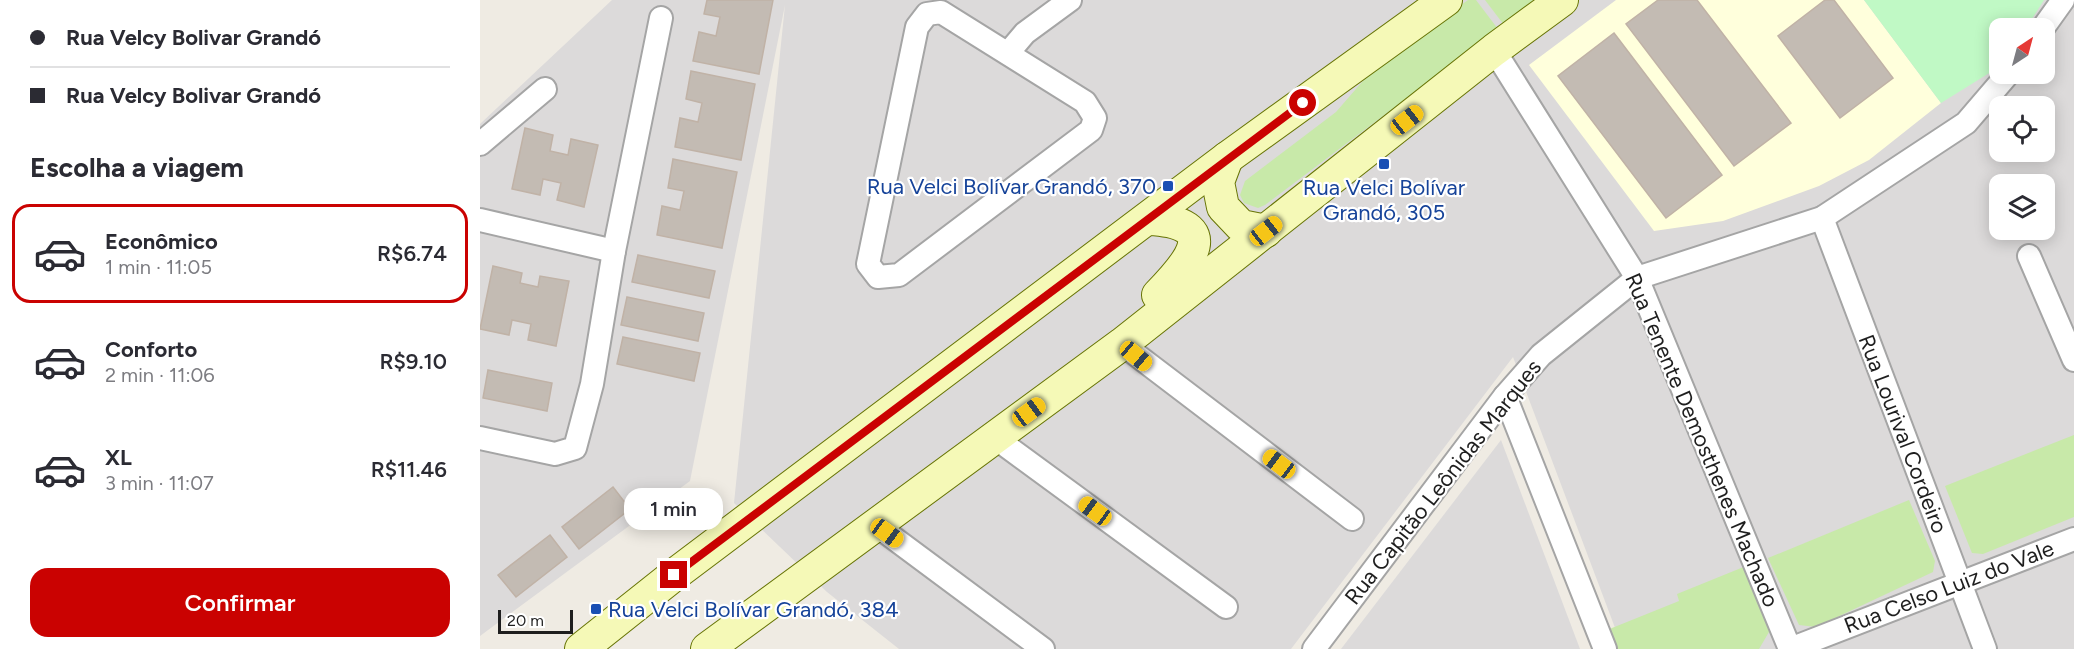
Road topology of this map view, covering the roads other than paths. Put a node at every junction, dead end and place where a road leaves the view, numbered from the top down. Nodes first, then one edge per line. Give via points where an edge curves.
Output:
1 (1070, 0) edge
2 (1446, 0) edge
3 (1562, 0) edge
4 (2062, 0) edge
5 (661, 18) dead end
6 (2050, 18) edge
7 (1494, 50) junction
8 (1008, 53) junction
9 (1999, 84) edge
10 (545, 89) dead end
11 (480, 144) edge
12 (1227, 158) junction
13 (1822, 218) junction
14 (1149, 219) junction
15 (480, 220) edge
16 (1266, 231) junction
17 (614, 251) junction
18 (2029, 256) dead end
19 (1637, 278) junction
20 (1122, 344) junction
21 (2074, 360) edge
22 (1505, 396) junction
23 (994, 437) junction
24 (480, 438) edge
25 (1352, 519) dead end
26 (876, 525) junction
27 (2074, 539) edge
28 (1960, 583) junction
29 (1226, 607) dead end
30 (587, 646) edge
31 (706, 649) edge
32 (1043, 649) edge
33 (1314, 649) edge
34 (1605, 649) edge
35 (1790, 649) edge
36 (1985, 649) edge

1 - 8 street via 1025,33
2 - 12 main road
3 - 7 main road
4 - 6 street
5 - 17 street
7 - 16 main road
7 - 19 street, Rua Tenente Demosthenes Machado
8 - 8 street via 1085,102 1095,118 1091,130 899,275 878,277 868,264 917,27 927,14 941,12
9 - 13 street, Rua Capitão Leônidas Marques via 1966,123
10 - 11 street
12 - 14 main road
12 - 16 main road via 1218,182 1223,207 1241,226
13 - 19 street, Rua Capitão Leônidas Marques
13 - 28 street, Rua Lourival Cordeiro
14 - 20 main road via 1182,224 1190,230 1194,247 1184,269 1138,315
14 - 30 main road via 674,575
15 - 17 street
16 - 20 main road
17 - 24 street via 592,384 575,448 555,454
18 - 21 street
19 - 22 street, Rua Capitão Leônidas Marques via 1541,355
19 - 35 street, Rua Tenente Demosthenes Machado
20 - 23 main road
20 - 25 street
22 - 33 street, Rua Capitão Leônidas Marques
22 - 34 street
23 - 26 main road
23 - 29 street
26 - 31 main road
26 - 32 street
27 - 28 street, Rua Celso Luiz do Vale
28 - 35 street, Rua Celso Luiz do Vale
28 - 36 street, Rua Lourival Cordeiro

